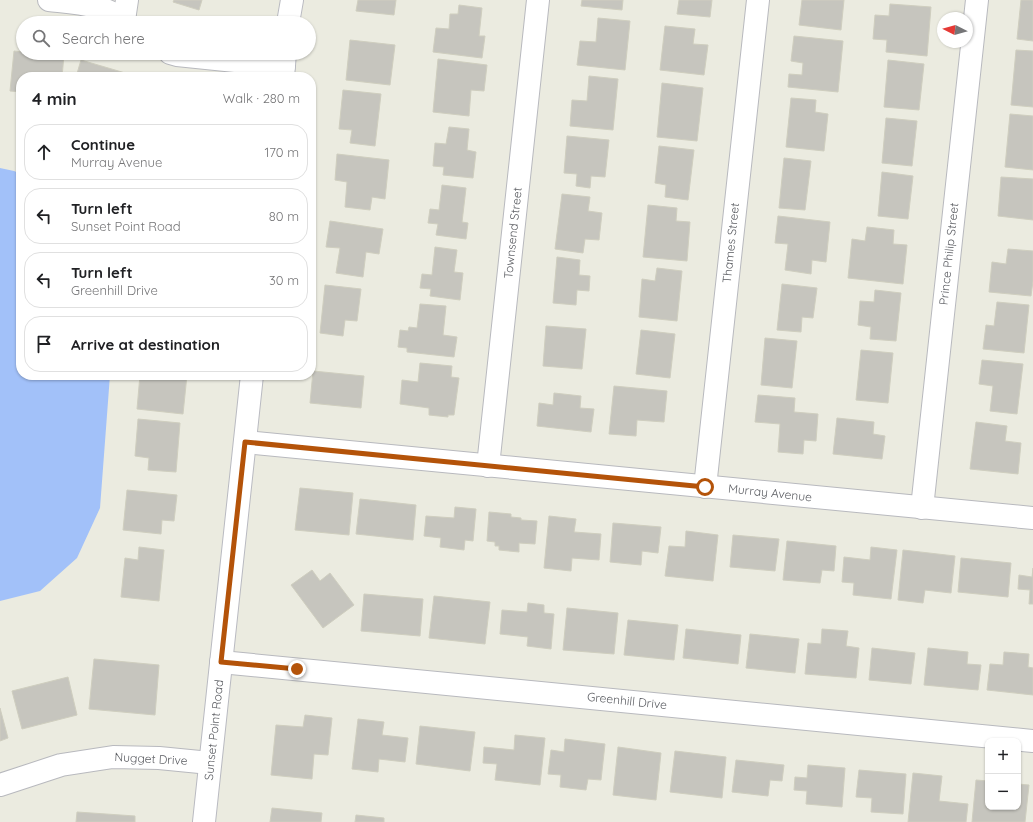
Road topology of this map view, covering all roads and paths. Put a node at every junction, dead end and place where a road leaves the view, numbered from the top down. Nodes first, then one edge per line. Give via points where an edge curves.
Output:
1 (49, 0) edge
2 (288, 0) edge
3 (292, 0) edge
4 (538, 0) edge
5 (758, 0) edge
6 (977, 0) edge
7 (126, 14) edge
8 (288, 16) edge
9 (289, 16) edge
10 (230, 60) edge
11 (284, 65) edge
12 (251, 380) edge
13 (245, 442) junction
14 (488, 466) junction
15 (705, 487) junction
16 (922, 508) junction
17 (1033, 518) edge
18 (221, 662) junction
19 (1033, 741) edge
20 (210, 763) junction
21 (0, 785) edge
22 (204, 822) edge

1 - 7 street via 77,3
2 - 8 street
3 - 9 street
4 - 14 street, Townsend Street
5 - 15 street, Thames Street
6 - 16 street, Prince Philip Street
10 - 11 street
12 - 13 street, Sunset Point Road
13 - 14 street, Murray Avenue
13 - 18 street, Sunset Point Road
14 - 15 street, Murray Avenue
15 - 16 street, Murray Avenue
16 - 17 street, Murray Avenue
18 - 19 street, Greenhill Drive
18 - 20 street, Sunset Point Road
20 - 21 street, Nugget Drive via 113,757 61,765
20 - 22 street, Sunset Point Road

